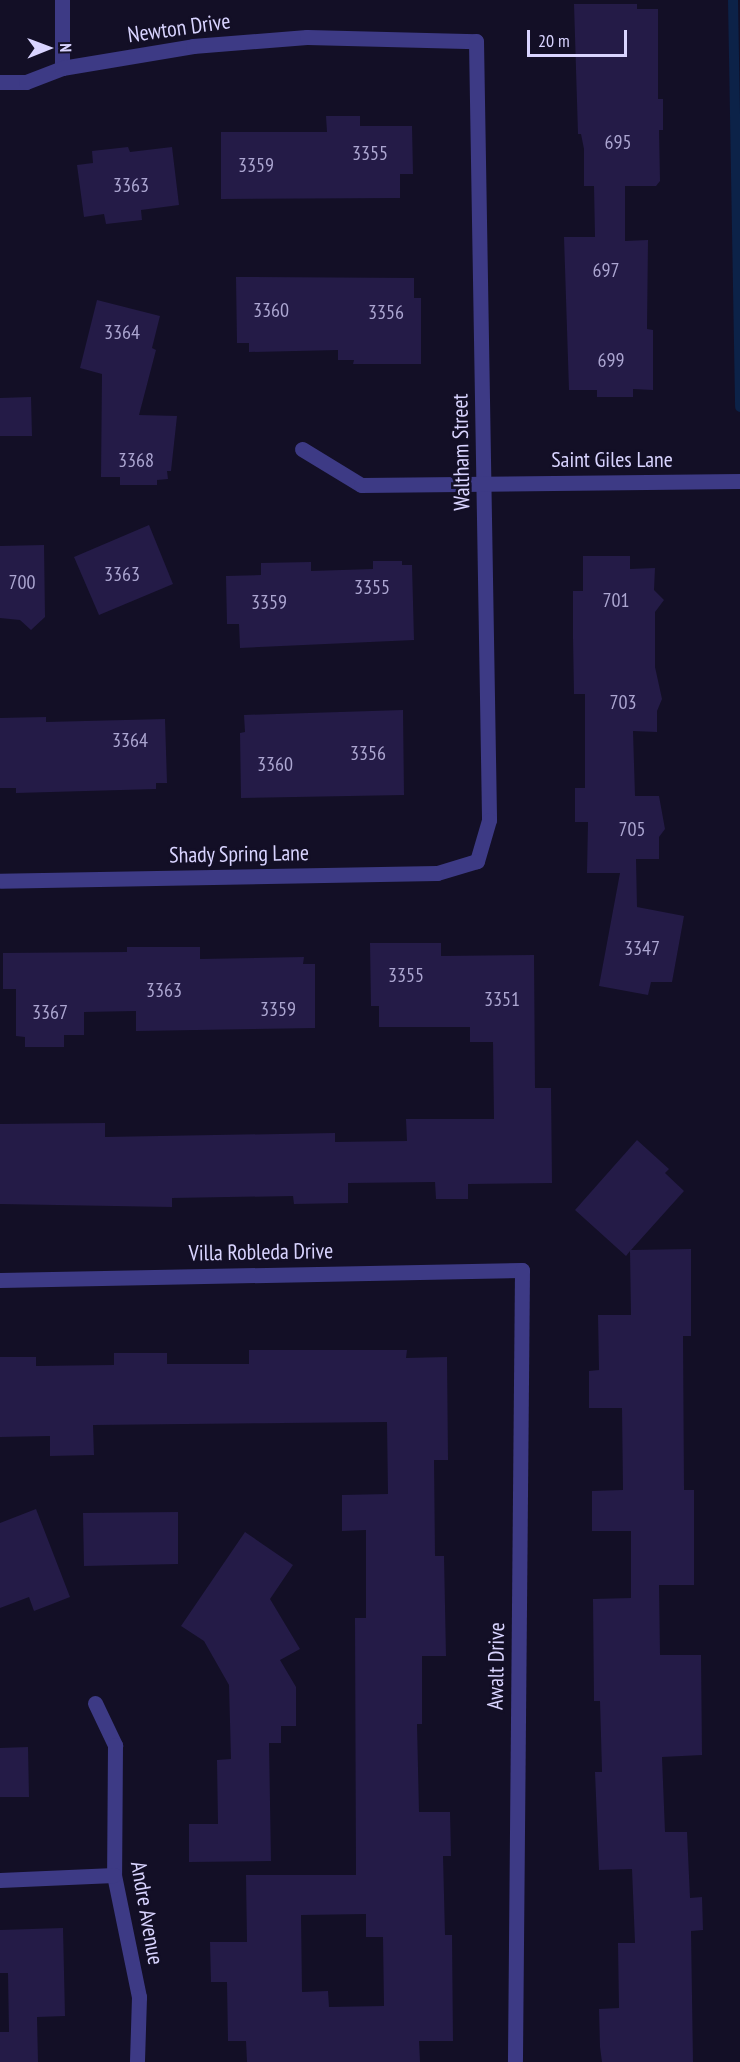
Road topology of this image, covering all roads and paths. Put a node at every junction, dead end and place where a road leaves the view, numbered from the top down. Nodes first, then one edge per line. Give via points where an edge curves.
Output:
1 (62, 0) edge
2 (476, 41) joint
3 (62, 68) junction
4 (0, 82) edge
5 (302, 449) dead end
6 (740, 481) edge
7 (483, 483) junction
8 (477, 861) joint
9 (0, 881) edge
10 (522, 1270) joint
11 (0, 1280) edge
12 (95, 1703) dead end
13 (114, 1875) junction
14 (0, 1880) edge
15 (137, 2062) edge
16 (515, 2062) edge

1 - 3 street
2 - 3 street, Newton Drive via 307,37 194,46
2 - 7 street, Waltham Street
3 - 4 street, Newton Drive via 26,82
5 - 7 street, Saint Giles Lane via 361,484
6 - 7 street, Saint Giles Lane
7 - 8 street, Waltham Street via 489,820
8 - 9 street, Shady Spring Lane via 437,873
10 - 11 street, Villa Robleda Drive
10 - 16 street, Awalt Drive
12 - 13 street, Andre Avenue via 116,1745
13 - 14 street
13 - 15 street, Andre Avenue via 139,1997

